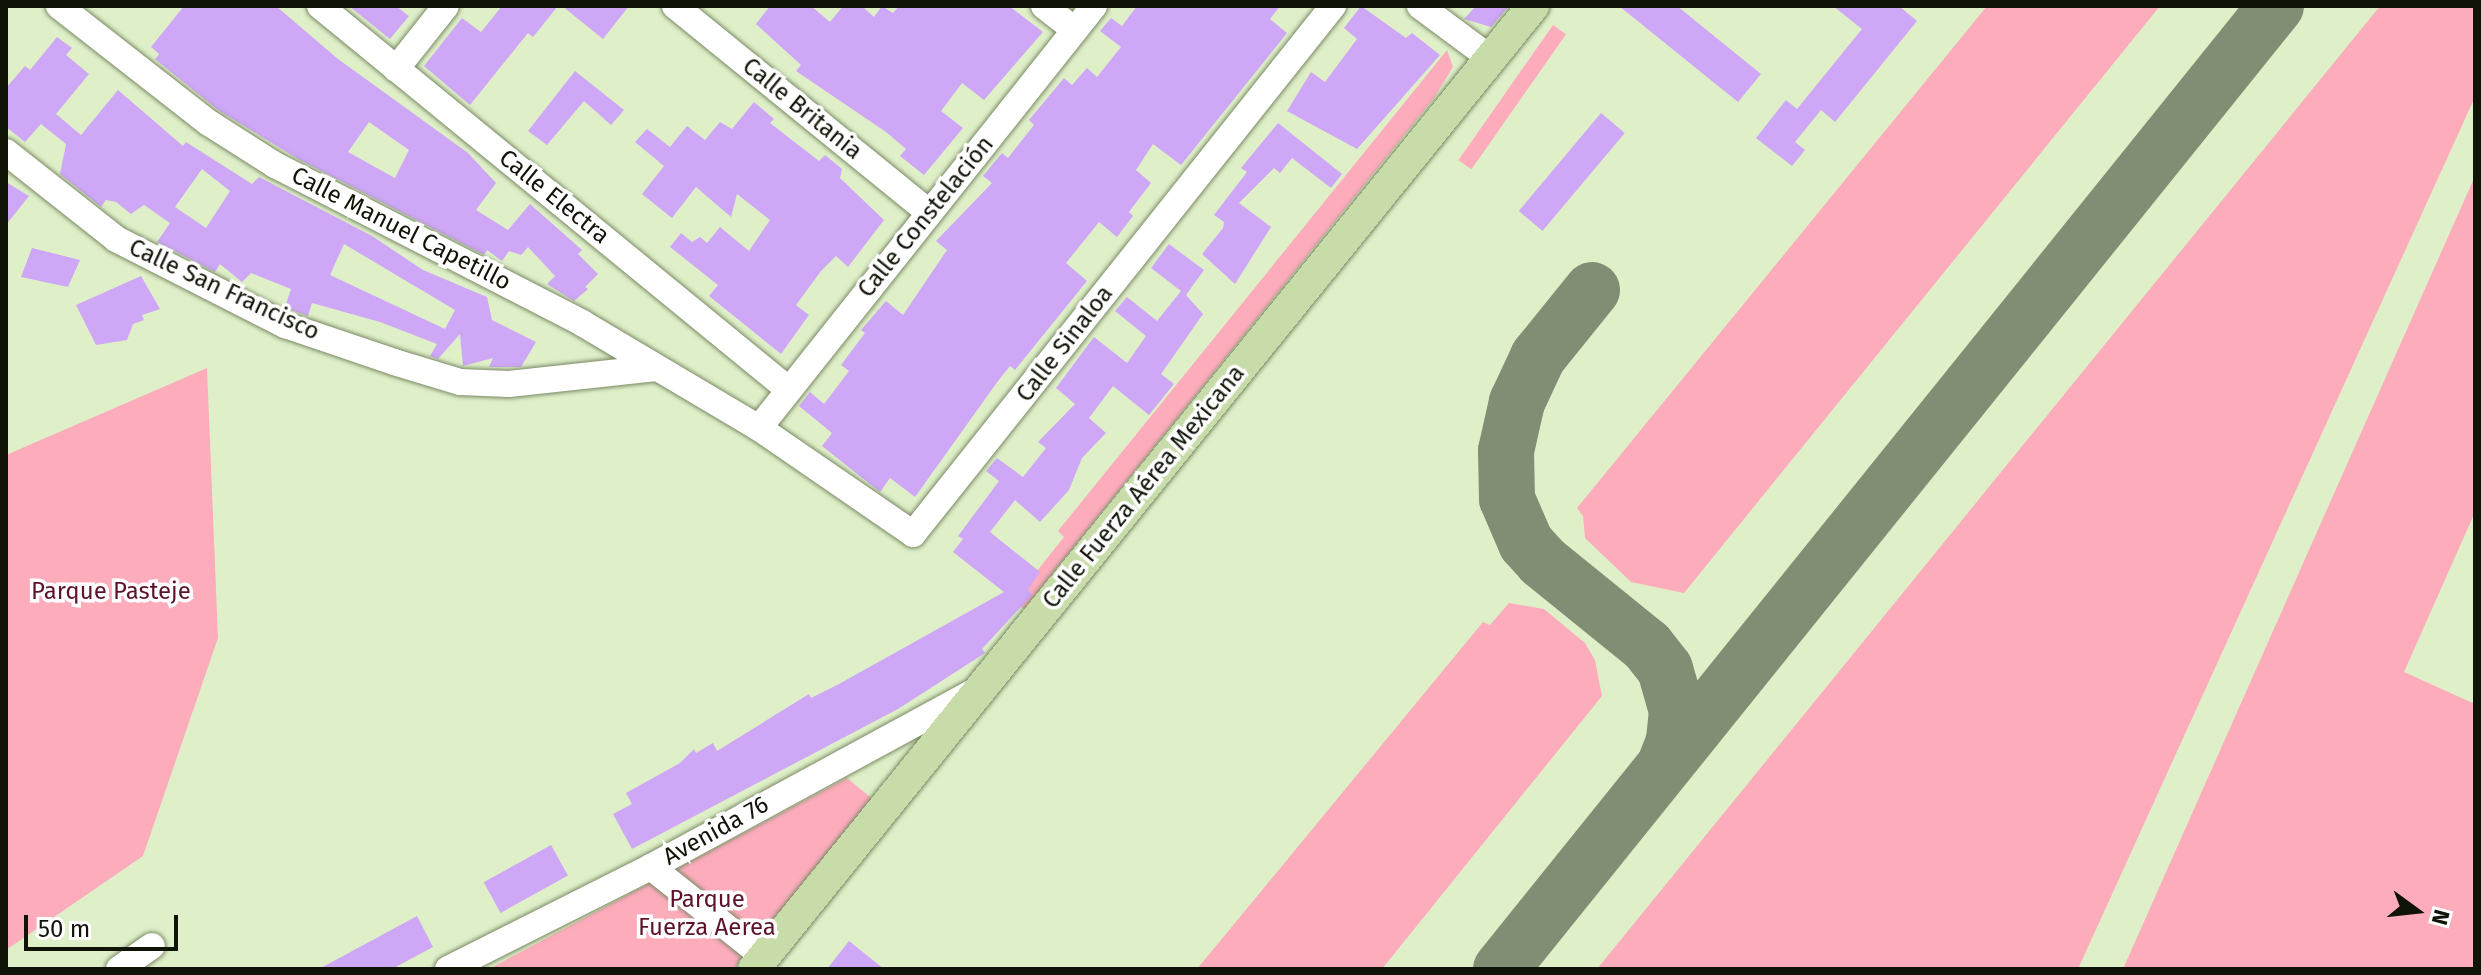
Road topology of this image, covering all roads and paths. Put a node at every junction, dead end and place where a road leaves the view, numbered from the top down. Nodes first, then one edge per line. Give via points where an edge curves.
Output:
1 (59, 6) edge
2 (320, 6) edge
3 (446, 6) edge
4 (675, 6) edge
5 (1044, 6) edge
6 (1094, 6) edge
7 (1333, 6) edge
8 (1420, 6) edge
9 (1533, 6) edge
10 (1075, 30) junction
11 (1490, 58) junction
12 (396, 69) junction
13 (6, 152) edge
14 (930, 213) junction
15 (656, 368) junction
16 (788, 389) junction
17 (759, 428) junction
18 (982, 687) junction
19 (651, 867) junction
20 (152, 946) dead end
21 (759, 963) edge
22 (119, 969) edge
23 (448, 969) edge

1 - 15 street, Calle Manuel Capetillo via 209,123 275,165 582,323
2 - 12 street, Calle Electra
3 - 12 street
4 - 14 street, Calle Britania
5 - 10 street
6 - 10 street, Calle Constelación
7 - 17 street, Calle Sinaloa via 913,534
8 - 11 street
9 - 11 main road, Calle Fuerza Aérea Mexicana
10 - 14 street, Calle Constelación
11 - 18 main road, Calle Fuerza Aérea Mexicana
12 - 16 street, Calle Electra
13 - 15 street, Calle San Francisco via 116,239 285,325 394,362 460,382 509,384
14 - 16 street, Calle Constelación
15 - 17 street, Calle Manuel Capetillo
16 - 17 street, Calle Constelación
18 - 19 street, Avenida 76
18 - 21 main road, Calle Fuerza Aérea Mexicana
19 - 21 street
19 - 23 street, Avenida 76
20 - 22 street

